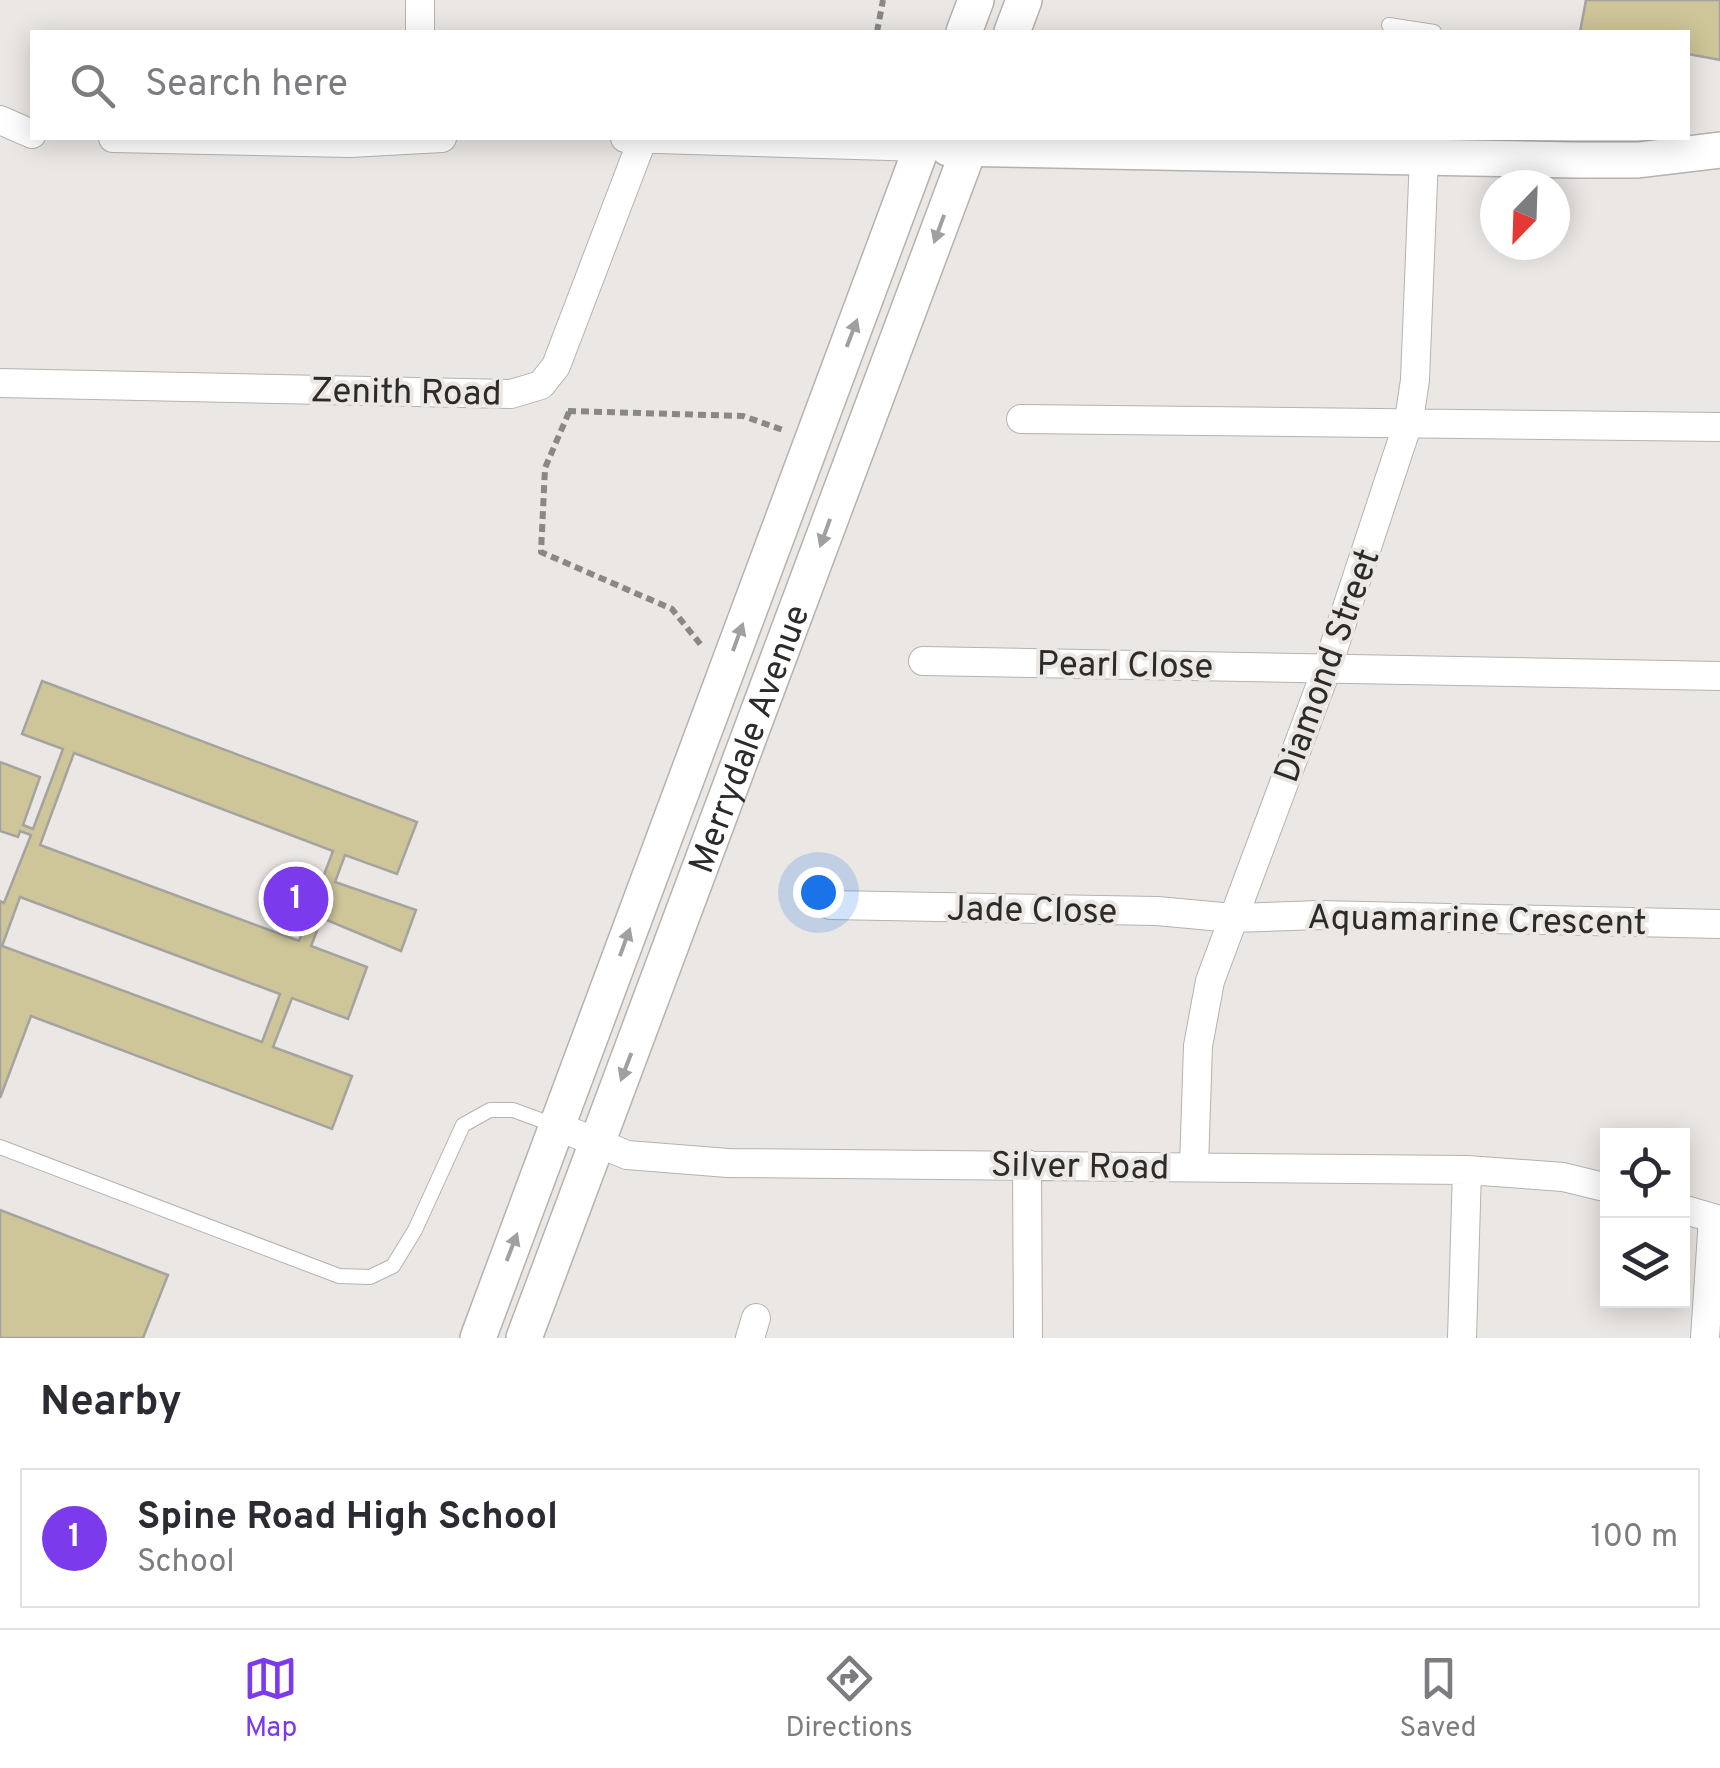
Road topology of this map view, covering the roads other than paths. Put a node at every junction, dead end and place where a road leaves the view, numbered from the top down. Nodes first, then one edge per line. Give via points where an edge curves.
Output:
1 (420, 0) edge
2 (976, 0) edge
3 (1024, 0) edge
4 (1389, 25) dead end
5 (420, 30) edge
6 (965, 30) edge
7 (1013, 30) edge
8 (1421, 30) edge
9 (0, 120) edge
10 (30, 133) edge
11 (208, 140) edge
12 (395, 140) edge
13 (641, 140) edge
14 (782, 140) edge
15 (923, 142) edge
16 (971, 143) edge
17 (1446, 150) edge
18 (1720, 150) edge
19 (0, 383) edge
20 (1021, 419) dead end
21 (1408, 420) junction
22 (1720, 427) edge
23 (922, 661) dead end
24 (1326, 668) junction
25 (1720, 676) edge
26 (831, 905) dead end
27 (1233, 918) junction
28 (1720, 924) edge
29 (557, 1126) junction
30 (598, 1142) junction
31 (0, 1147) edge
32 (1028, 1164) junction
33 (1194, 1166) junction
34 (1467, 1170) junction
35 (1600, 1186) edge
36 (1690, 1211) edge
37 (1717, 1219) edge
38 (478, 1338) edge
39 (524, 1338) edge
40 (1028, 1338) edge
41 (1462, 1338) edge
42 (1705, 1338) edge

1 - 5 street
2 - 6 street
3 - 7 street
4 - 8 lane
9 - 10 street
11 - 12 street
13 - 19 street, Zenith Road via 556,366 532,390
14 - 15 street
15 - 16 street
29 -> 15 street, Merrydale Avenue
16 - 17 street
16 -> 30 street, Merrydale Avenue
17 - 18 street via 1638,160
17 - 21 street, Diamond Street
20 - 21 street
21 - 22 street
21 - 24 street, Diamond Street
23 - 24 street, Pearl Close
24 - 25 street
24 - 27 street, Diamond Street
26 - 27 street, Jade Close via 1157,910
27 - 28 street, Aquamarine Crescent
27 - 33 street, Diamond Street via 1201,1014
29 - 30 street, Silver Road
29 - 31 lane via 514,1110 490,1110 463,1126 393,1266 370,1276 339,1276
38 -> 29 street, Merrydale Avenue
30 - 32 street, Silver Road via 627,1155 728,1163
30 - 39 street, Merrydale Avenue
32 - 33 street, Silver Road
32 - 40 street
33 - 34 street, Silver Road
34 - 35 street, Silver Road
34 - 41 street
36 - 37 street
37 - 42 street

